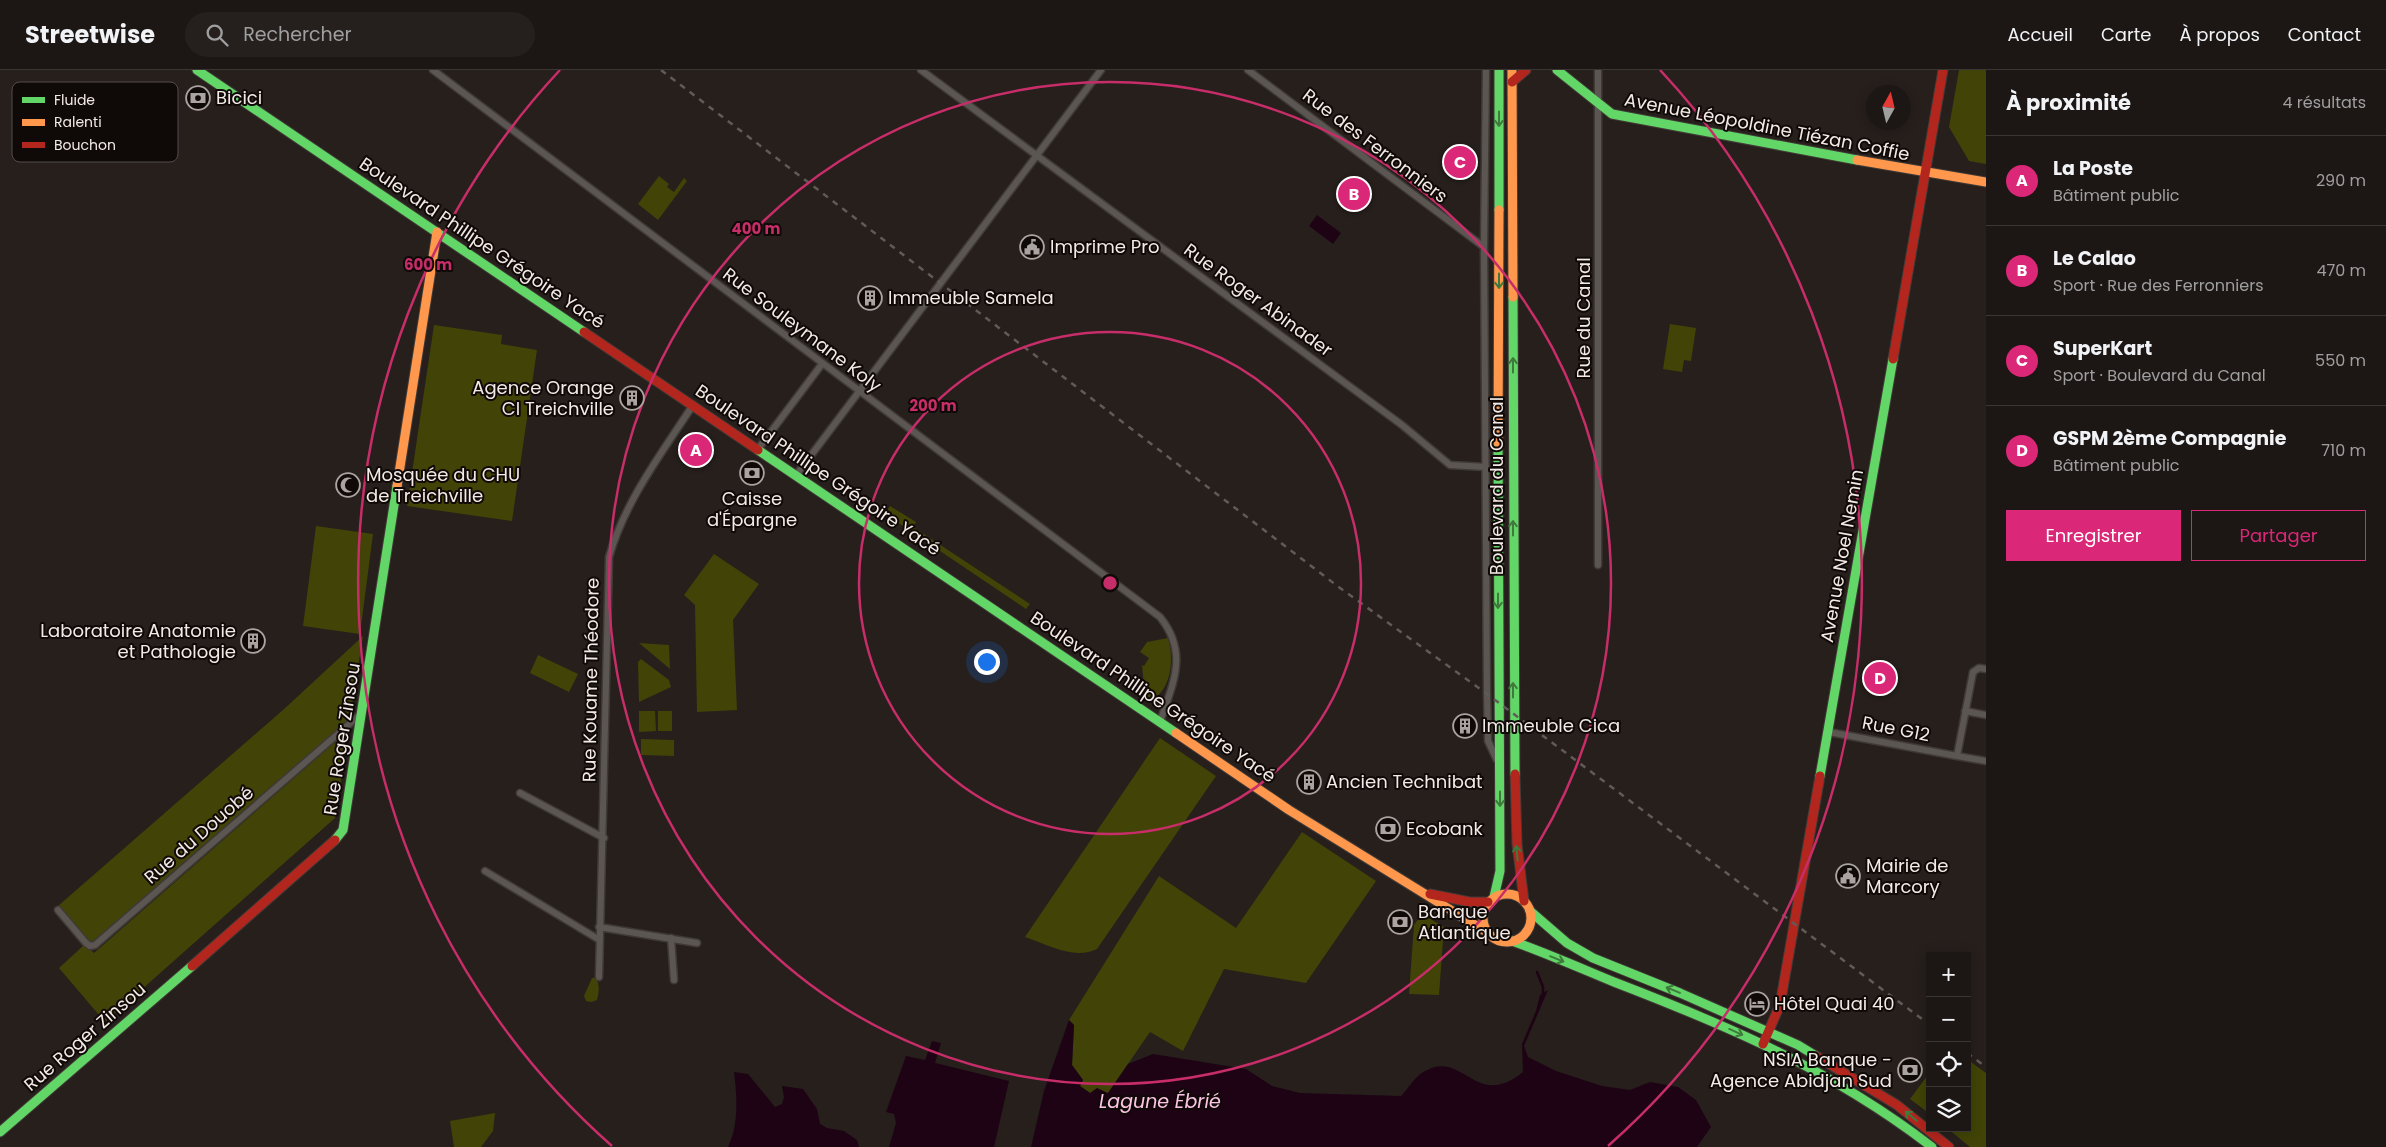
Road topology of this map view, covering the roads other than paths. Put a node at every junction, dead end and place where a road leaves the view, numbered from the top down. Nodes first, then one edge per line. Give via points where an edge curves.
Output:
1 (197, 70) edge
2 (433, 70) edge
3 (921, 70) edge
4 (1101, 70) edge
5 (1248, 70) edge
6 (1486, 70) edge
7 (1499, 70) edge
8 (1512, 70) edge
9 (1526, 70) edge
10 (1557, 70) edge
11 (1598, 70) edge
12 (1943, 70) edge
13 (1512, 82) junction
14 (1598, 103) junction
15 (1036, 156) junction
16 (1925, 173) junction
17 (1986, 182) edge
18 (437, 232) junction
19 (1484, 246) junction
20 (822, 364) junction
21 (859, 391) junction
22 (693, 406) junction
23 (758, 449) junction
24 (1486, 467) junction
25 (797, 474) junction
26 (1598, 565) dead end
27 (1986, 669) edge
28 (1965, 711) junction
29 (363, 712) junction
30 (1986, 715) edge
31 (1160, 722) junction
32 (1829, 732) junction
33 (1957, 756) junction
34 (1986, 761) edge
35 (1500, 766) junction
36 (520, 793) dead end
37 (604, 838) junction
38 (485, 871) dead end
39 (1422, 892) junction
40 (1491, 900) junction
41 (1524, 901) junction
42 (58, 910) dead end
43 (1530, 911) junction
44 (599, 927) junction
45 (1488, 933) junction
46 (671, 938) junction
47 (598, 939) junction
48 (1512, 941) junction
49 (697, 943) dead end
50 (599, 977) dead end
51 (674, 980) dead end
52 (1769, 1030) junction
53 (1763, 1044) junction
54 (0, 1132) edge
55 (1932, 1147) edge
56 (1949, 1147) edge

1 - 18 main road, Boulevard Phillipe Grégoire Yacé
2 - 20 street, Rue Souleymane Koly
3 - 15 street, Rue Roger Abinader
4 - 15 street
5 - 19 street, Rue des Ferronniers
6 - 19 street, Boulevard du Canal
7 -> 35 main road, Boulevard du Canal
8 - 13 main road, Boulevard du Canal
9 - 13 main road
10 - 14 main road, Avenue Léopoldine Tiézan Coffie
11 - 14 street, Rue du Canal
12 - 16 main road, Avenue Noel Nemin
41 -> 13 main road, Boulevard du Canal via 1517,844 1514,714
14 - 16 main road, Avenue Léopoldine Tiézan Coffie via 1612,114
14 - 26 street, Rue du Canal
15 - 21 street
15 - 24 street, Rue Roger Abinader via 1402,425 1450,465
16 - 17 main road, Avenue Léopoldine Tiézan Coffie
16 - 32 main road, Avenue Noel Nemin
18 - 22 main road, Boulevard Phillipe Grégoire Yacé
18 - 29 main road, Rue Roger Zinsou
19 - 24 street, Boulevard du Canal
20 - 21 street, Rue Souleymane Koly
20 - 23 street
21 - 25 street
21 - 31 street, Rue Souleymane Koly via 1160,617 1171,633 1178,660
22 - 23 main road, Boulevard Phillipe Grégoire Yacé
22 - 37 street, Rue Kouame Théodore via 635,494 608,557
23 - 25 main road, Boulevard Phillipe Grégoire Yacé
24 - 35 street, Boulevard du Canal via 1488,739
25 - 31 main road, Boulevard Phillipe Grégoire Yacé
27 - 28 street via 1979,668 1973,672
28 - 30 street
28 - 33 street
29 - 42 street, Rue du Douobé via 95,946 86,943
29 - 54 main road, Rue Roger Zinsou via 346,820 335,841
31 - 39 main road, Boulevard Phillipe Grégoire Yacé via 1289,810
32 - 33 street, Rue G12
32 - 52 main road, Avenue Noel Nemin via 1780,1005
33 - 34 street, Rue G12
35 -> 40 main road, Boulevard du Canal via 1500,871
36 - 37 street
37 - 44 street, Rue Kouame Théodore
38 - 47 street
39 - 40 main road, Boulevard Phillipe Grégoire Yacé via 1460,901
39 - 45 main road, Boulevard Phillipe Grégoire Yacé
40 - 41 main road via 1510,894
40 - 45 main road via 1485,908 1483,921
41 - 43 main road
43 - 48 main road via 1525,933
52 -> 43 main road via 1593,958 1567,943
44 - 46 street
44 - 47 street, Rue Kouame Théodore
45 - 48 main road via 1499,940
46 - 49 street
46 - 51 street
47 - 50 street, Rue Kouame Théodore
48 -> 53 main road
52 - 53 main road, Avenue Noel Nemin
56 -> 52 main road via 1884,1096
53 - 55 main road via 1848,1088

